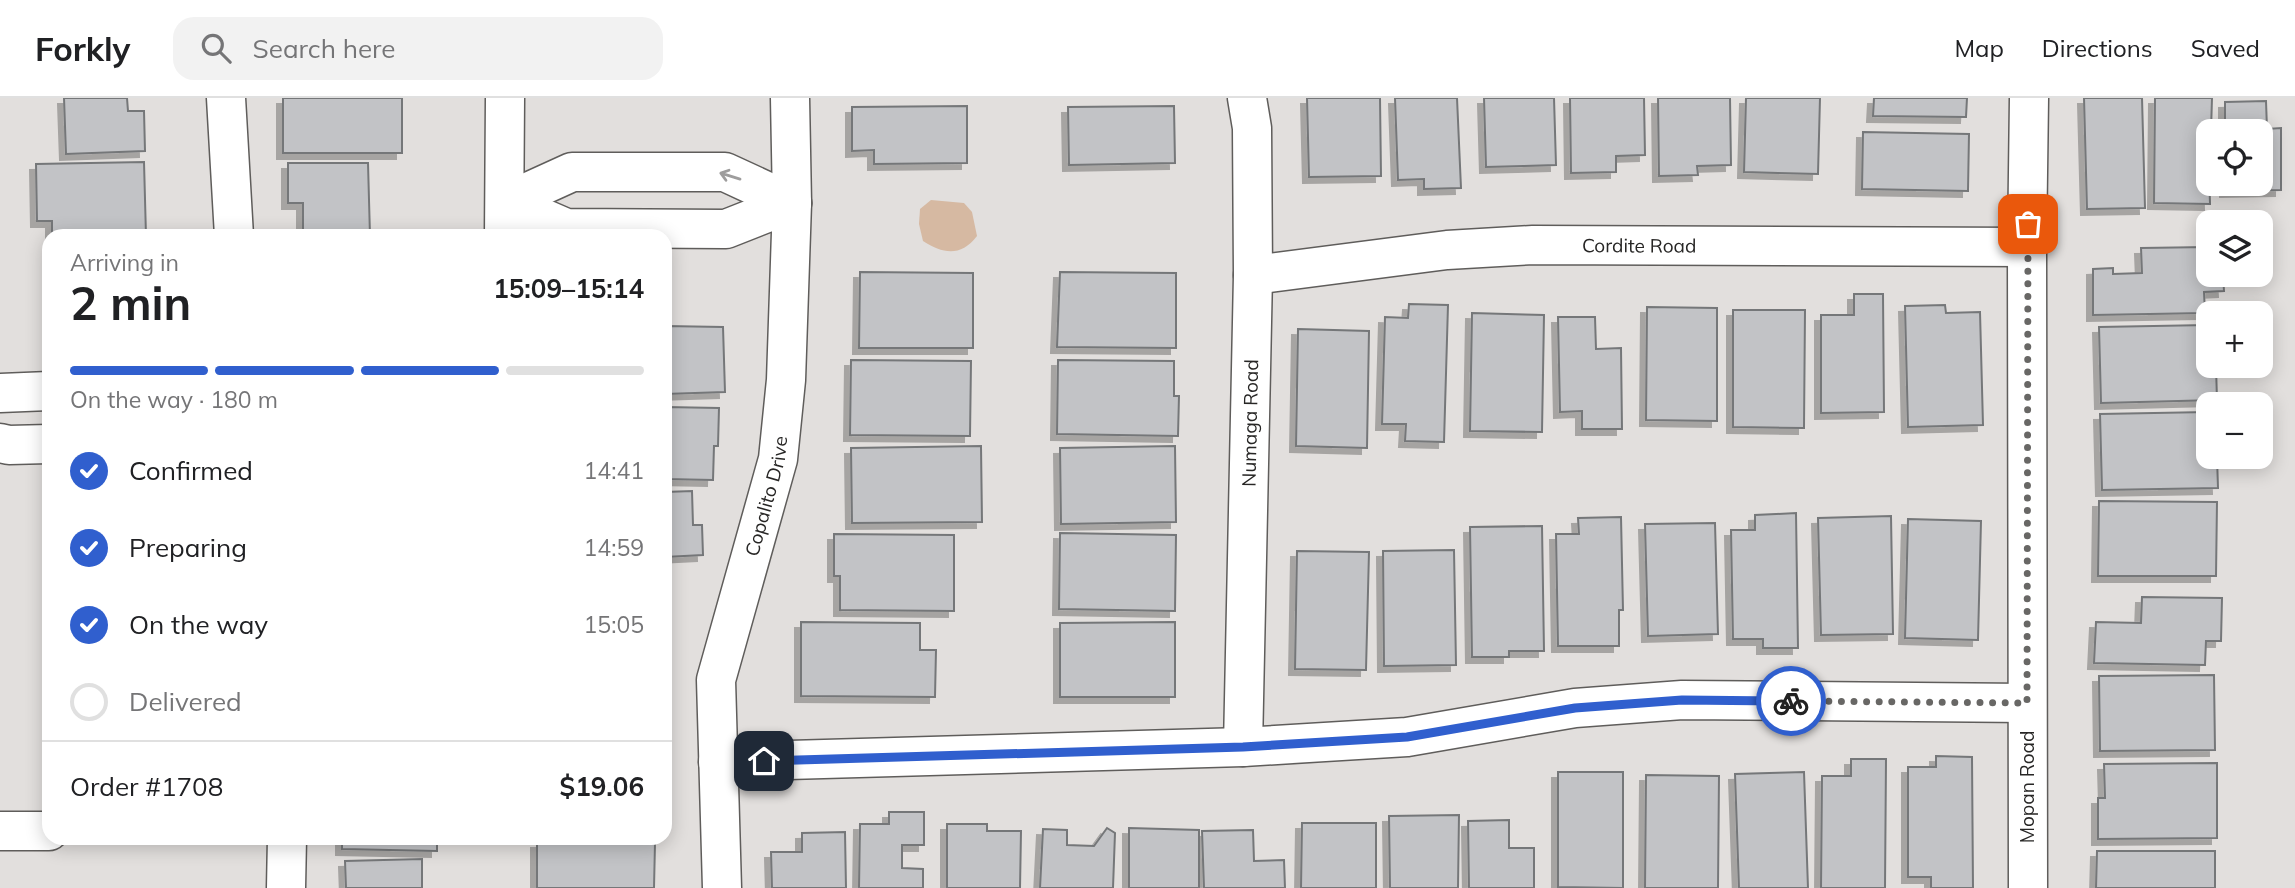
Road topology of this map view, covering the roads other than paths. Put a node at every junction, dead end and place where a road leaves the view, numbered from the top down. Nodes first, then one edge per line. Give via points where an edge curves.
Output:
1 (226, 98) edge
2 (505, 98) edge
3 (790, 98) edge
4 (1247, 98) edge
5 (2029, 98) edge
6 (792, 203) junction
7 (505, 219) edge
8 (234, 229) edge
9 (2027, 247) junction
10 (1253, 275) junction
11 (42, 391) edge
12 (0, 393) edge
13 (0, 443) edge
14 (42, 444) edge
15 (2027, 703) junction
16 (1243, 747) junction
17 (718, 762) junction
18 (0, 831) edge
19 (42, 831) edge
20 (287, 845) edge
21 (286, 888) edge
22 (722, 888) edge
23 (2028, 888) edge

1 - 8 street
2 - 7 street
3 - 6 street, Copalito Drive
4 - 10 street, Numaga Road via 1252,128
5 - 9 street, Mopan Road
6 - 7 street via 726,229 566,228
6 -> 7 street via 725,172 572,172
6 - 17 street, Copalito Drive via 786,380 778,459 716,680
9 - 10 street, Cordite Road via 1533,245 1447,250
9 - 15 street, Mopan Road
10 - 16 street, Numaga Road
11 - 12 street
13 - 14 street
15 - 16 street via 1682,700 1575,708 1407,737
15 - 23 street, Mopan Road
16 - 17 street
17 - 22 street, Copalito Drive
18 - 19 street
20 - 21 street

